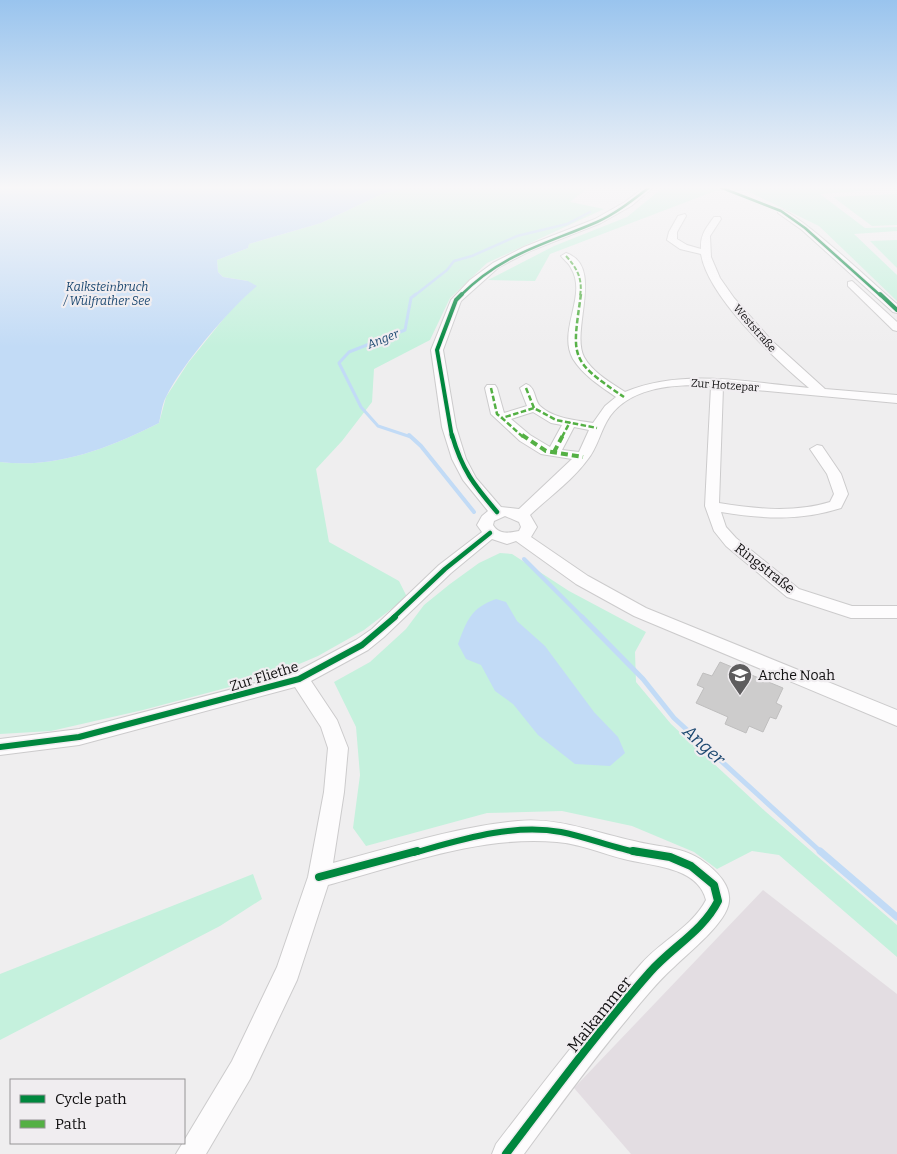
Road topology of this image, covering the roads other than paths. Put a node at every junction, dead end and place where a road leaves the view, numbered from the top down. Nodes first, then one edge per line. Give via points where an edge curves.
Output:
1 (550, 240) edge
2 (672, 240) edge
3 (705, 240) edge
4 (816, 240) edge
5 (705, 252) junction
6 (566, 256) dead end
7 (844, 263) junction
8 (897, 310) edge
9 (897, 328) edge
10 (717, 384) junction
11 (490, 388) dead end
12 (526, 388) dead end
13 (821, 392) junction
14 (624, 397) junction
15 (897, 399) edge
16 (534, 408) junction
17 (502, 418) junction
18 (570, 422) junction
19 (597, 428) junction
20 (817, 449) dead end
21 (554, 452) junction
22 (583, 457) junction
23 (712, 506) junction
24 (497, 512) junction
25 (522, 516) junction
26 (490, 533) junction
27 (520, 537) junction
28 (897, 612) edge
29 (299, 679) junction
30 (897, 718) edge
31 (0, 747) edge
32 (319, 877) junction
33 (190, 1154) edge
34 (506, 1154) edge

1 - 24 street via 496,265 476,280 456,300 437,350 449,427 459,458 470,480
2 - 5 street via 677,245
3 - 5 street
4 - 7 street
5 - 13 street, Weststraße via 721,288 762,339
6 - 14 street via 576,264 581,274 576,352 598,378
7 - 8 street
7 - 9 street via 830,264
10 - 13 street, Zur Hotzepar
10 - 14 street, Zur Hotzepar via 664,384
10 - 23 street, Ringstraße
11 - 17 street via 497,414
12 - 16 street
13 - 15 street, Zur Hotzepar
14 - 19 street, Zur Hotzepar via 609,409
16 - 17 street
16 - 18 street via 556,420
17 - 21 street via 525,438 546,451
18 - 19 street
18 - 21 street
19 - 22 street, Zur Hotzepar
20 - 23 street via 834,474 841,494 836,505 815,513
21 - 22 street
22 - 25 street, Zur Hotzepar
23 - 28 street, Ringstraße via 719,528 731,542 793,592 851,612
24 - 25 street via 513,512
24 - 26 street via 486,522
25 - 27 street via 530,527
26 - 27 street via 507,539
26 - 29 street, Zur Fliethe via 450,565 378,633
27 - 30 street via 582,580 640,612
29 - 31 street, Zur Fliethe via 79,737
29 - 32 street via 330,726 338,748
32 - 33 street via 288,971 241,1070
32 - 34 street, Maikammer via 468,838 520,830 560,832 636,852 670,857 691,866 714,885 718,901 704,923 652,970 597,1035

